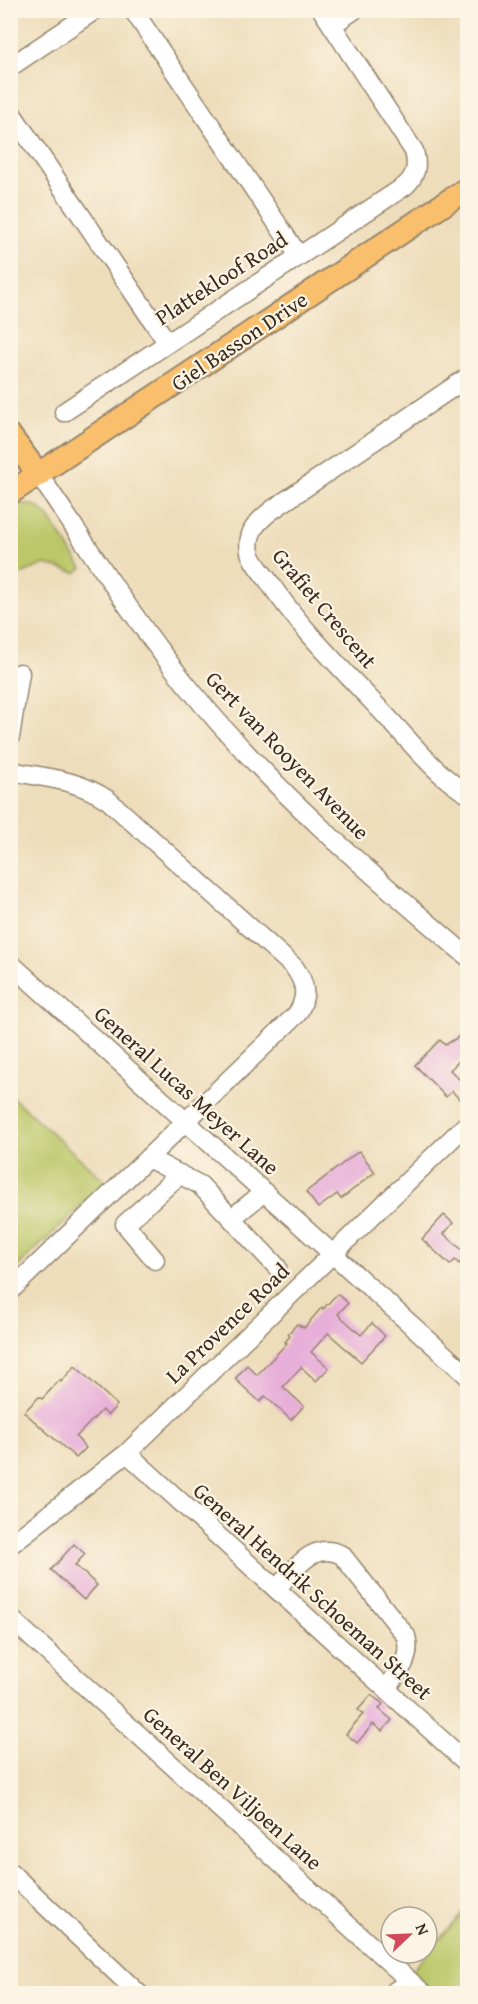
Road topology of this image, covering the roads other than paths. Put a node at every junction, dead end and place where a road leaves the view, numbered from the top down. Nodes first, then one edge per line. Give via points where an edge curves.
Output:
1 (95, 10) edge
2 (133, 10) edge
3 (354, 10) edge
4 (464, 10) edge
5 (468, 15) edge
6 (327, 18) edge
7 (10, 67) edge
8 (10, 111) edge
9 (468, 188) edge
10 (299, 256) junction
11 (167, 342) junction
12 (468, 377) edge
13 (64, 412) dead end
14 (10, 436) edge
15 (39, 475) junction
16 (10, 494) edge
17 (20, 673) dead end
18 (10, 737) edge
19 (10, 771) edge
20 (468, 794) edge
21 (468, 957) edge
22 (10, 963) edge
23 (186, 1121) junction
24 (468, 1124) edge
25 (148, 1158) junction
26 (180, 1174) junction
27 (264, 1192) junction
28 (232, 1218) junction
29 (332, 1254) junction
30 (155, 1260) dead end
31 (278, 1267) dead end
32 (10, 1291) edge
33 (468, 1376) edge
34 (127, 1453) junction
35 (10, 1545) edge
36 (276, 1589) junction
37 (10, 1618) edge
38 (386, 1689) junction
39 (468, 1764) edge
40 (10, 1872) edge
41 (410, 1981) junction
42 (139, 1994) edge
43 (391, 1994) edge
44 (424, 1994) edge

1 - 7 street
2 - 10 street
3 - 6 street
4 - 5 street
6 - 10 street, Plattekloof Road via 414,151 417,169 405,186
8 - 11 street
9 - 15 main road, Giel Basson Drive
10 - 11 street, Plattekloof Road
11 - 13 street, Plattekloof Road
12 - 20 street, Grafiet Crescent via 272,510 250,532 249,544 250,555 314,639 431,763
14 - 15 main road
15 - 16 main road, Giel Basson Drive
15 - 21 street, Gert van Rooyen Avenue via 142,627 230,735 322,830
17 - 18 street
19 - 23 street via 73,782 108,800 301,977 304,998 297,1014
22 - 23 street, General Lucas Meyer Lane
23 - 25 street
23 - 27 street, General Lucas Meyer Lane
24 - 29 street, La Provence Road
25 - 26 street
25 - 32 street
26 - 28 street via 200,1185
26 - 30 street via 125,1224
27 - 28 street
27 - 29 street, General Lucas Meyer Lane
28 - 31 street
29 - 33 street, General Lucas Meyer Lane
29 - 34 street, La Provence Road
34 - 35 street, La Provence Road
34 - 36 street, General Hendrik Schoeman Street
36 - 38 street, General Hendrik Schoeman Street
36 - 38 street via 314,1552 329,1550 342,1555 406,1636 408,1656
37 - 41 street, General Ben Viljoen Lane
38 - 39 street, General Hendrik Schoeman Street
40 - 42 street
41 - 43 street
41 - 44 street, General Ben Viljoen Lane

